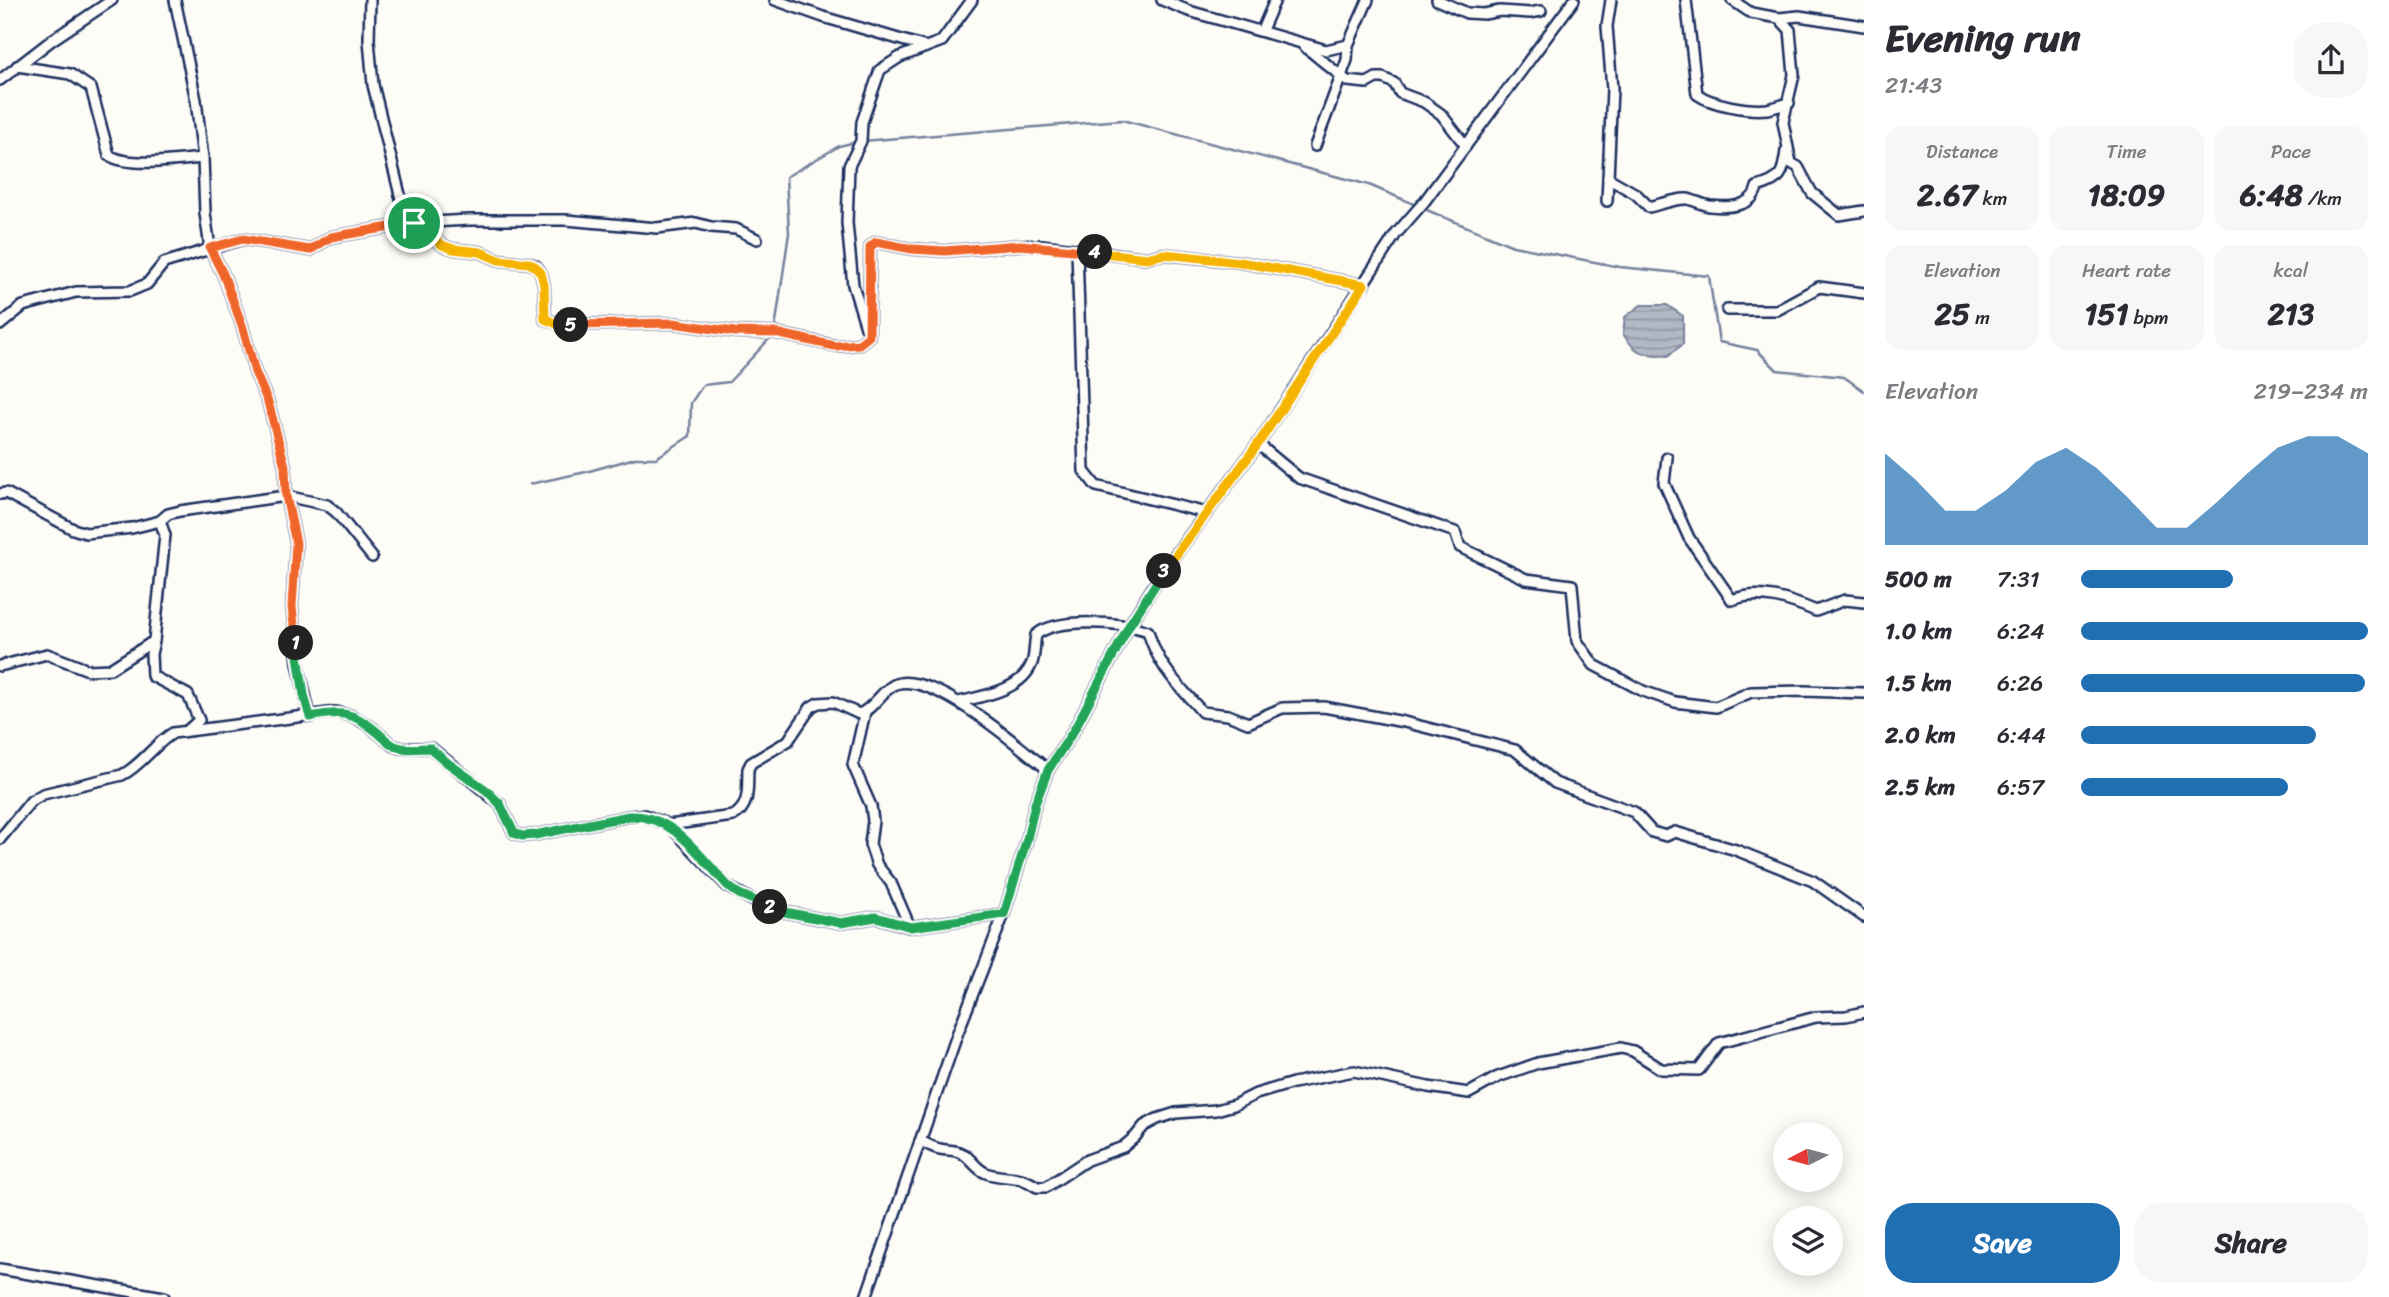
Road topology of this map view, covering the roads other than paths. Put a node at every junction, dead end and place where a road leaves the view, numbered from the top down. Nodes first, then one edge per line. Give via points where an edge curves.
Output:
1 (112, 0) edge
2 (175, 0) edge
3 (369, 0) edge
4 (775, 0) edge
5 (972, 0) edge
6 (1162, 0) edge
7 (1275, 0) edge
8 (1368, 0) edge
9 (1437, 0) edge
10 (1574, 0) edge
11 (1611, 0) edge
12 (1686, 0) edge
13 (1732, 0) edge
14 (1541, 10) dead end
15 (1779, 18) junction
16 (1864, 26) edge
17 (1262, 30) junction
18 (1299, 42) junction
19 (1348, 45) junction
20 (926, 47) junction
21 (17, 65) junction
22 (1342, 75) junction
23 (0, 80) edge
24 (1789, 103) junction
25 (1786, 145) junction
26 (1315, 146) dead end
27 (1466, 146) junction
28 (203, 158) junction
29 (1608, 178) junction
30 (1607, 201) dead end
31 (1864, 211) edge
32 (414, 223) junction
33 (757, 239) dead end
34 (210, 248) junction
35 (1077, 250) junction
36 (1364, 285) junction
37 (1864, 293) edge
38 (1727, 310) dead end
39 (0, 325) edge
40 (869, 336) junction
41 (1258, 444) junction
42 (1667, 458) dead end
43 (0, 494) edge
44 (286, 496) junction
45 (1207, 513) junction
46 (160, 521) junction
47 (372, 557) dead end
48 (1864, 603) edge
49 (1130, 624) junction
50 (154, 641) junction
51 (0, 666) edge
52 (1864, 693) edge
53 (959, 702) junction
54 (865, 712) junction
55 (310, 717) junction
56 (186, 731) junction
57 (1048, 770) junction
58 (669, 825) junction
59 (0, 839) edge
60 (1004, 914) junction
61 (1864, 917) edge
62 (911, 927) junction
63 (1864, 1012) edge
64 (920, 1140) junction
65 (0, 1269) edge
66 (164, 1297) edge
67 (866, 1297) edge

1 - 21 street
2 - 28 street
3 - 32 street via 373,85 402,203
4 - 20 street
5 - 20 street via 942,41
6 - 17 street
7 - 17 street
8 - 19 street
9 - 14 street via 1484,15
10 - 27 street
11 - 29 street via 1607,26 1612,89
12 - 24 street via 1697,94 1705,100 1767,109
13 - 15 street via 1751,13
15 - 16 street via 1798,16
15 - 24 street via 1790,30 1794,75
17 - 18 street
18 - 19 street via 1326,50
18 - 22 street
19 - 22 street
20 - 40 street via 880,70 862,122 861,141 849,166 847,223 853,285
21 - 23 street
21 - 28 street via 71,74 91,89 108,155 116,160
22 - 26 street
22 - 27 street via 1357,83 1383,78 1394,83 1400,93 1441,114
24 - 25 street via 1783,122
25 - 29 street via 1783,173 1773,183 1758,187 1750,201 1734,206 1709,206 1687,199 1649,206
25 - 31 street via 1791,163 1812,193 1839,215
27 - 36 street via 1388,246
28 - 34 street
29 - 30 street
32 - 33 street via 566,220 657,228 696,223 736,229
32 - 34 street via 331,237 310,250 243,239
32 - 40 street via 453,249 536,267 544,285 545,319 562,326 673,323 775,333 835,346 859,344
34 - 39 street via 164,263 147,284 131,291 76,292 23,306
34 - 44 street via 268,402 285,466
35 - 36 street via 1240,262
35 - 40 street via 1020,245 945,251 876,242 870,247 868,261
35 - 45 street via 1084,471 1096,486
36 - 41 street
37 - 38 street via 1819,287 1777,310
41 - 45 street
41 - 52 street via 1299,478 1455,532 1460,547 1526,579 1572,585 1577,641 1594,665 1643,691 1675,702 1716,707 1751,692
42 - 48 street via 1664,482 1684,527 1732,600 1746,594 1789,600 1816,611 1845,600
43 - 46 street via 86,533
44 - 46 street via 180,511
44 - 47 street via 331,507
44 - 55 street via 296,543 292,607
45 - 49 street
46 - 50 street via 164,535
49 - 53 street via 1044,628 1036,635 1033,662 1023,677 995,694
49 - 57 street
49 - 61 street via 1148,631 1162,667 1202,712 1248,723 1282,708 1324,707 1515,750 1555,783 1634,812 1652,832 1666,836 1675,832 1763,860 1813,881
50 - 51 street via 110,669 88,670 47,654
50 - 56 street via 152,676 188,695 199,720
53 - 54 street via 904,682 886,690
53 - 57 street
54 - 58 street via 854,713 824,701 811,707 788,741 751,764 741,812
54 - 62 street via 853,765 871,806 870,844 877,864
55 - 56 street
55 - 58 street via 336,712 352,716 392,745 430,748 486,790 500,804 514,833 522,836 629,816 644,815
56 - 59 street via 164,738 122,775 43,794 31,801
57 - 60 street
58 - 62 street via 729,887 754,901 841,923 876,917
60 - 62 street
60 - 64 street
63 - 64 street via 1816,1017 1719,1043 1699,1070 1661,1069 1622,1048 1538,1063 1469,1093 1354,1071 1336,1074 1256,1094 1216,1110 1157,1119 1123,1147 1087,1160 1046,1187 988,1174 964,1154
64 - 67 street
65 - 66 street

